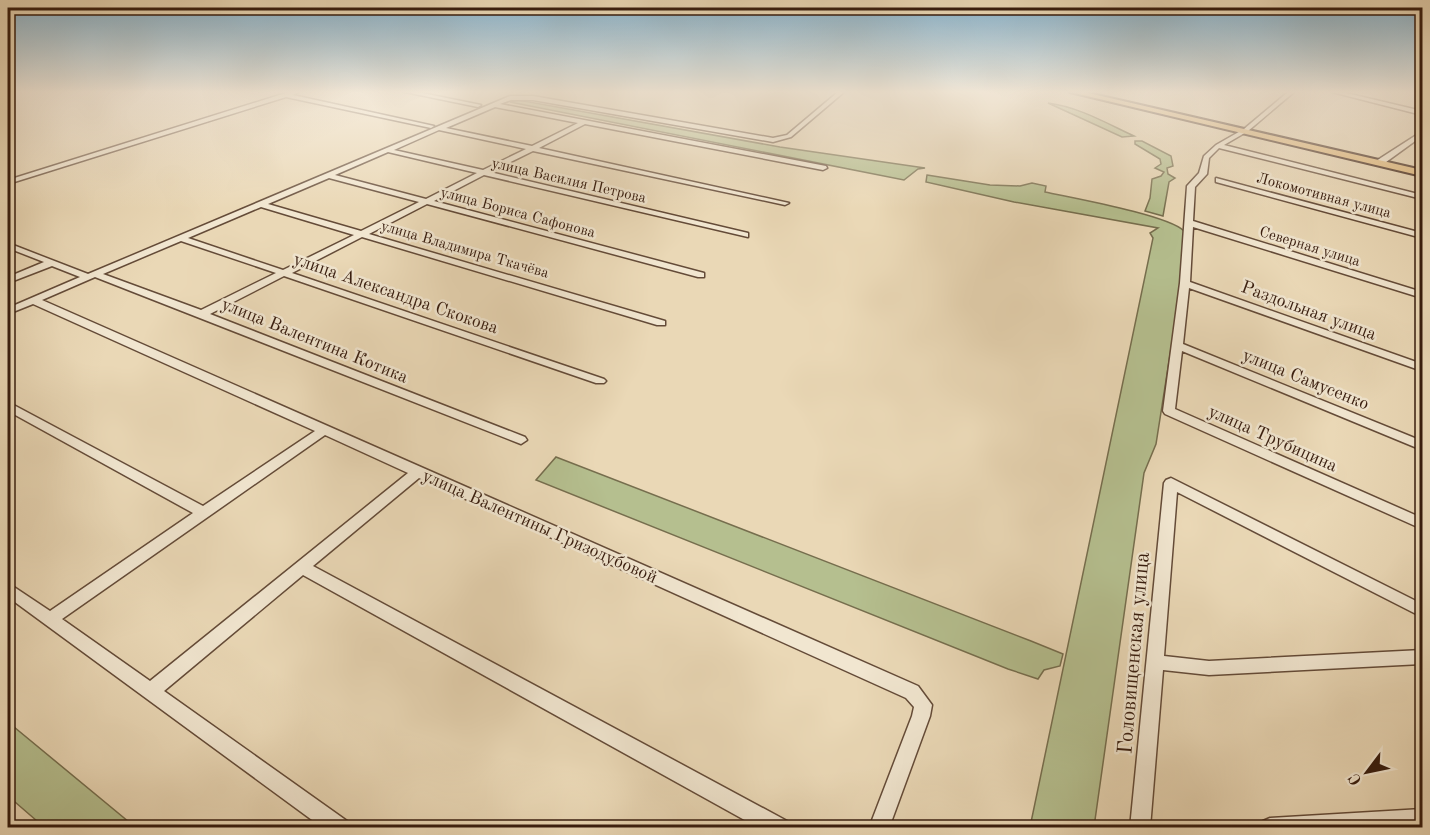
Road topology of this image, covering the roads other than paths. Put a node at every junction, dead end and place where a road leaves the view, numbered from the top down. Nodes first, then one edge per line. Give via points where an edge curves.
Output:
1 (170, 131) edge
2 (426, 131) edge
3 (453, 131) edge
4 (567, 131) edge
5 (632, 131) edge
6 (721, 131) edge
7 (795, 131) edge
8 (1244, 131) joint
9 (1420, 135) dead end
10 (1218, 146) junction
11 (534, 148) junction
12 (387, 150) junction
13 (1379, 163) junction
14 (824, 168) dead end
15 (483, 173) junction
16 (1422, 173) edge
17 (328, 175) junction
18 (1219, 180) dead end
19 (8, 182) edge
20 (1422, 197) edge
21 (428, 202) junction
22 (785, 202) dead end
23 (260, 204) junction
24 (1190, 223) junction
25 (362, 234) junction
26 (745, 235) dead end
27 (1422, 236) edge
28 (181, 238) junction
29 (8, 245) edge
30 (53, 262) junction
31 (286, 273) junction
32 (701, 275) dead end
33 (92, 276) junction
34 (8, 280) edge
35 (1185, 283) junction
36 (1422, 295) edge
37 (33, 300) junction
38 (8, 311) edge
39 (202, 314) junction
40 (661, 323) dead end
41 (1176, 345) junction
42 (1422, 368) edge
43 (600, 381) dead end
44 (8, 406) edge
45 (324, 430) junction
46 (521, 440) dead end
47 (1422, 446) edge
48 (418, 472) junction
49 (204, 513) junction
50 (1422, 524) edge
51 (302, 567) junction
52 (8, 589) edge
53 (1422, 611) edge
54 (50, 619) junction
55 (1422, 657) edge
56 (1155, 662) junction
57 (151, 691) junction
58 (1422, 819) edge
59 (340, 828) edge
60 (780, 828) edge
61 (879, 828) edge
62 (1140, 828) edge
63 (1270, 828) edge

1 - 19 street
2 - 12 street
3 - 11 street
4 - 11 street
5 - 14 street
6 - 7 street via 773,140
8 - 10 street
8 - 13 main road
9 - 13 street
10 - 20 street
10 - 24 street via 1206,157 1203,174 1191,186
11 - 15 street
11 - 22 street
12 - 15 street, улица Василия Петрова
12 - 17 street
13 - 16 main road
15 - 21 street
15 - 26 street, улица Василия Петрова
17 - 21 street, улица Бориса Сафонова
17 - 23 street
18 - 27 street, Локомотивная улица
21 - 25 street
21 - 32 street, улица Бориса Сафонова
23 - 25 street, улица Владимира Ткачёва
23 - 28 street
24 - 35 street
24 - 36 street, Северная улица
25 - 31 street
25 - 40 street, улица Владимира Ткачёва
28 - 31 street, улица Александра Скокова
28 - 33 street
29 - 30 street, улица Валентина Котика
30 - 33 street, улица Валентина Котика
30 - 34 street
31 - 39 street
31 - 43 street, улица Александра Скокова
33 - 37 street
33 - 39 street, улица Валентина Котика
35 - 41 street
35 - 42 street, Раздольная улица
37 - 38 street
37 - 45 street, улица Валентины Гризодубовой
39 - 46 street, улица Валентина Котика
41 - 47 street, улица Самусенко
41 - 50 street, улица Трубицина via 1169,411
44 - 49 street
45 - 48 street, улица Валентины Гризодубовой
45 - 49 street
48 - 51 street
48 - 61 street, улица Валентины Гризодубовой via 919,697 923,705 921,716
49 - 54 street
51 - 57 street
51 - 60 street
52 - 54 street
53 - 56 street, Головищенская улица via 1171,483
54 - 57 street
55 - 56 street via 1209,668
56 - 62 street, Головищенская улица
57 - 59 street
58 - 63 street

